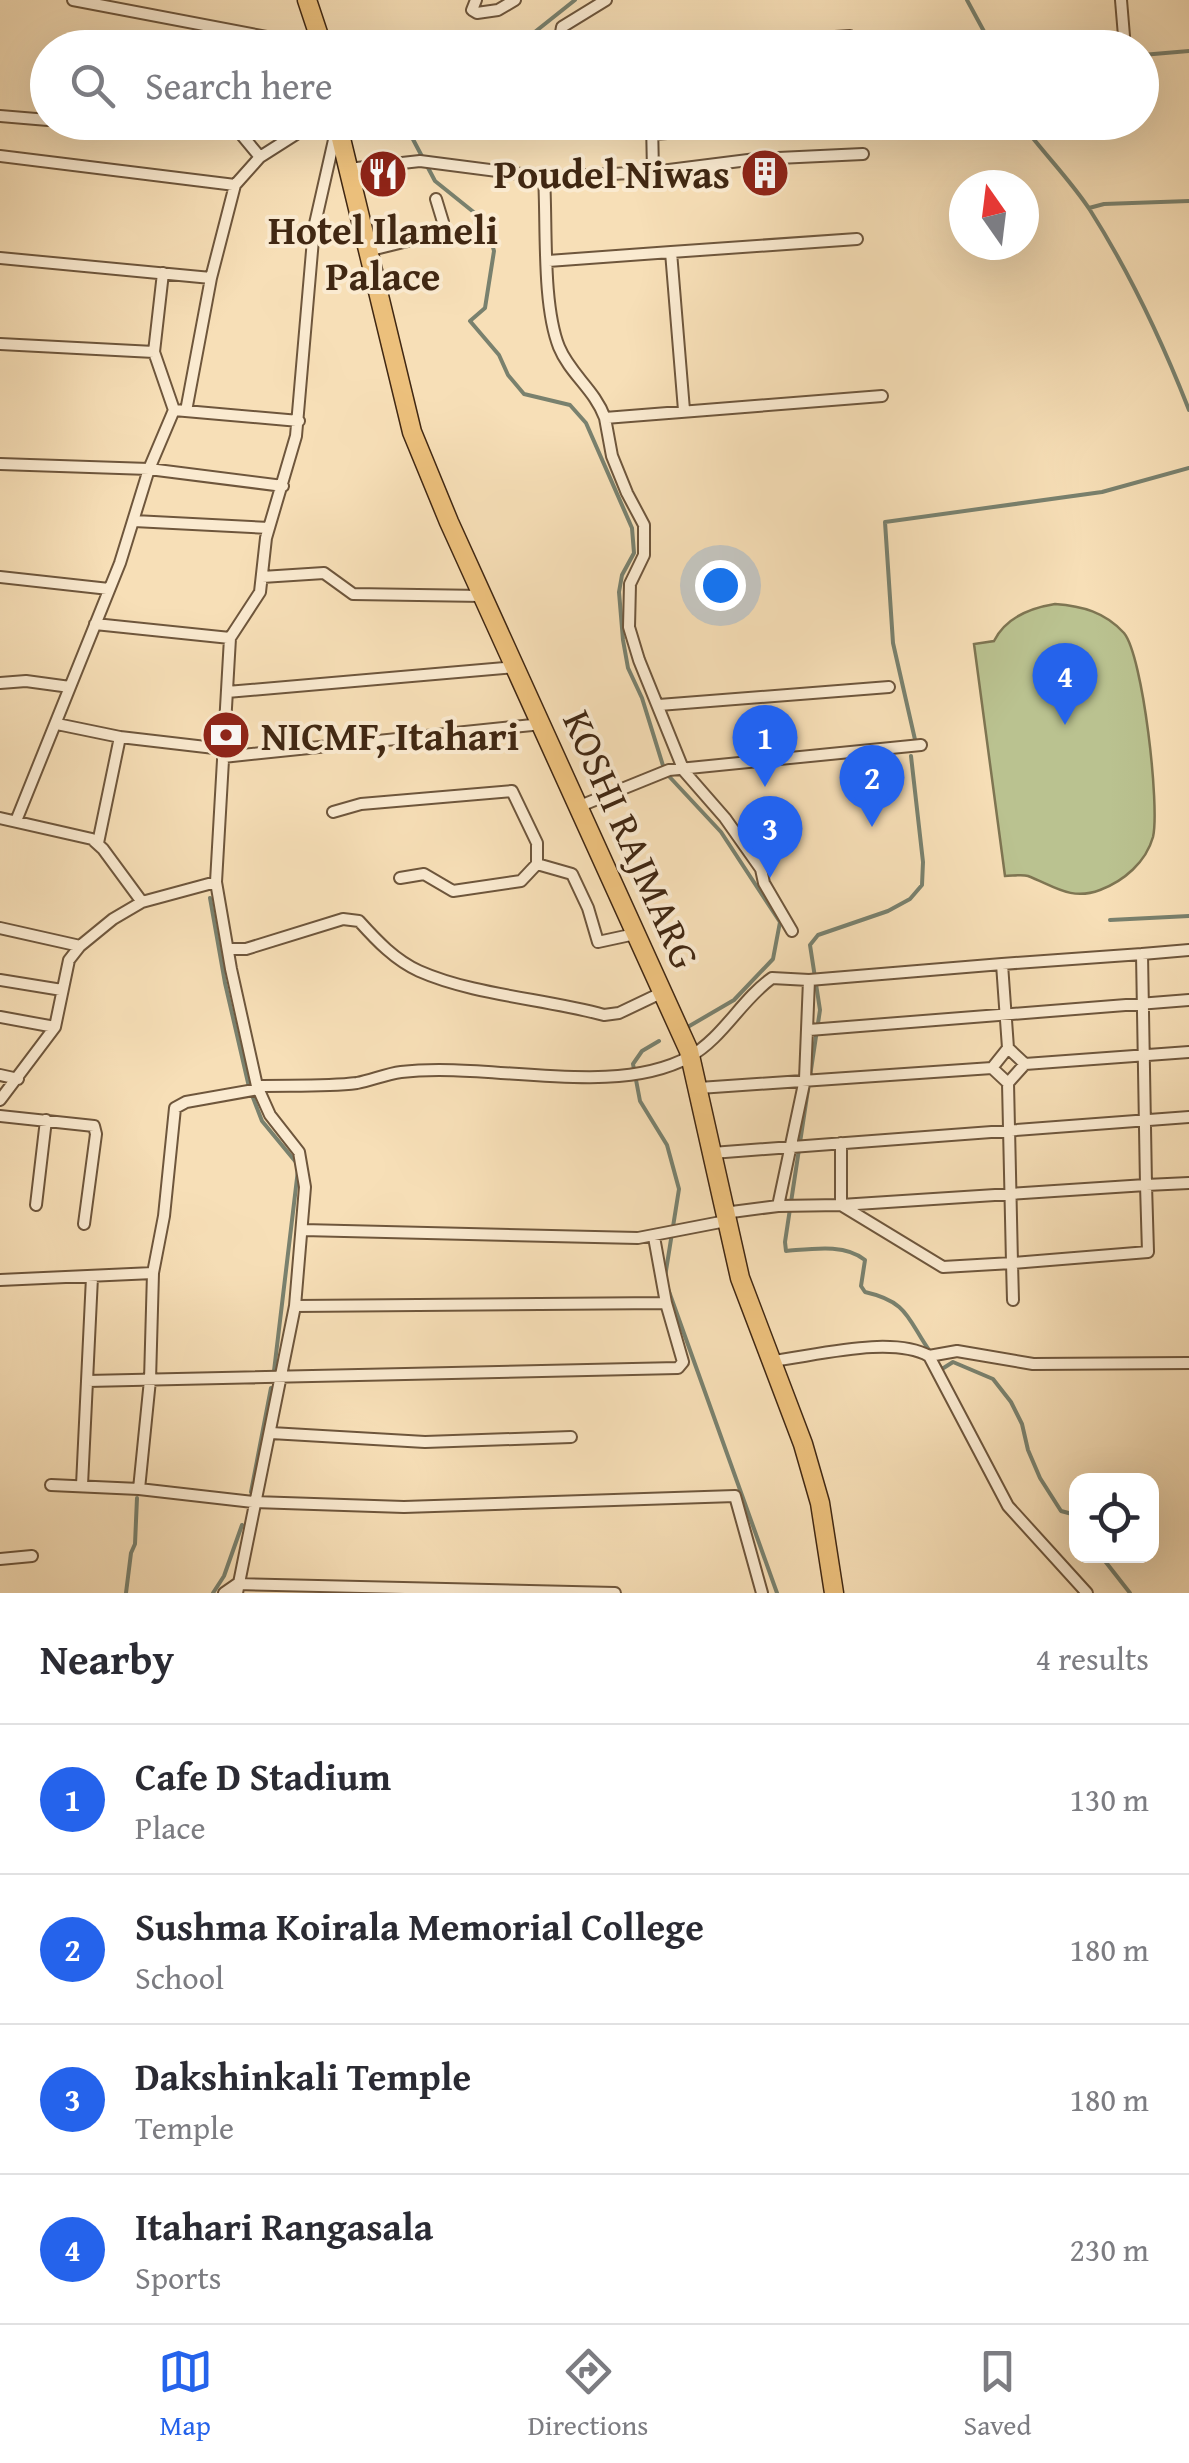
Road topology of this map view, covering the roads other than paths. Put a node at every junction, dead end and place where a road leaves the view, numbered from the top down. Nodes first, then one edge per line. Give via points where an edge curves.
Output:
1 (73, 0) edge
2 (476, 0) edge
3 (516, 0) edge
4 (606, 0) edge
5 (1121, 0) edge
6 (310, 1) edge
7 (227, 30) edge
8 (318, 30) edge
9 (562, 30) edge
10 (1124, 30) edge
11 (0, 116) edge
12 (30, 118) edge
13 (246, 140) edge
14 (287, 140) edge
15 (333, 140) edge
16 (341, 140) edge
17 (653, 140) edge
18 (863, 154) dead end
19 (0, 156) edge
20 (260, 157) junction
21 (348, 169) junction
22 (652, 172) junction
23 (544, 177) junction
24 (235, 184) junction
25 (436, 199) dead end
26 (857, 238) dead end
27 (367, 252) junction
28 (671, 252) junction
29 (0, 258) edge
30 (548, 261) junction
31 (162, 273) junction
32 (211, 278) junction
33 (0, 344) edge
34 (154, 352) junction
35 (882, 396) dead end
36 (180, 410) junction
37 (684, 410) junction
38 (605, 418) junction
39 (299, 421) junction
40 (0, 464) edge
41 (150, 470) junction
42 (283, 486) junction
43 (134, 521) junction
44 (270, 528) junction
45 (262, 576) junction
46 (0, 577) edge
47 (109, 589) junction
48 (483, 596) junction
49 (95, 624) junction
50 (230, 638) junction
51 (517, 667) junction
52 (0, 683) edge
53 (889, 686) dead end
54 (70, 687) junction
55 (227, 692) junction
56 (659, 705) junction
57 (57, 724) junction
58 (542, 724) junction
59 (120, 738) junction
60 (921, 745) dead end
61 (223, 753) junction
62 (684, 770) junction
63 (580, 806) junction
64 (333, 812) dead end
65 (0, 818) edge
66 (16, 821) junction
67 (98, 843) junction
68 (537, 864) junction
69 (400, 878) dead end
70 (216, 882) junction
71 (142, 902) junction
72 (0, 928) edge
73 (792, 931) dead end
74 (635, 934) junction
75 (80, 946) junction
76 (230, 949) junction
77 (1189, 950) edge
78 (1142, 954) junction
79 (1002, 964) junction
80 (0, 980) edge
81 (812, 980) junction
82 (62, 990) junction
83 (662, 994) junction
84 (1189, 1000) edge
85 (1143, 1004) junction
86 (1006, 1014) junction
87 (0, 1017) edge
88 (54, 1027) junction
89 (813, 1029) junction
90 (1008, 1048) junction
91 (1189, 1052) edge
92 (690, 1054) junction
93 (1144, 1056) junction
94 (1025, 1064) junction
95 (992, 1068) junction
96 (0, 1075) edge
97 (18, 1079) junction
98 (809, 1079) junction
99 (1008, 1084) junction
100 (258, 1087) junction
101 (699, 1088) junction
102 (0, 1100) edge
103 (0, 1116) edge
104 (1189, 1117) edge
105 (46, 1120) junction
106 (1145, 1120) junction
107 (1009, 1131) junction
108 (840, 1143) junction
109 (797, 1146) junction
110 (712, 1154) junction
111 (1189, 1182) edge
112 (1146, 1185) junction
113 (1011, 1194) junction
114 (36, 1205) dead end
115 (842, 1205) junction
116 (787, 1206) junction
117 (725, 1218) junction
118 (84, 1224) dead end
119 (303, 1230) junction
120 (657, 1236) junction
121 (1012, 1263) junction
122 (154, 1272) junction
123 (92, 1277) junction
124 (0, 1280) edge
125 (1014, 1300) dead end
126 (666, 1303) junction
127 (295, 1306) junction
128 (933, 1355) junction
129 (772, 1361) junction
130 (1189, 1364) edge
131 (281, 1377) junction
132 (150, 1380) junction
133 (87, 1381) junction
134 (271, 1433) junction
135 (571, 1437) dead end
136 (51, 1485) dead end
137 (82, 1485) junction
138 (139, 1489) junction
139 (253, 1502) junction
140 (32, 1556) dead end
141 (0, 1559) edge
142 (237, 1589) edge
143 (224, 1593) edge
144 (614, 1593) edge
145 (762, 1593) edge
146 (834, 1593) edge
147 (1087, 1593) edge

1 - 7 street
2 - 3 street via 477,14
4 - 9 street
5 - 10 street
6 - 8 main road
11 - 12 street
13 - 20 street
14 - 20 street
15 - 39 street via 314,228
16 - 21 main road, KOSHI RAJMARG
17 - 22 street
18 - 22 street
19 - 24 street
20 - 24 street
21 - 23 street via 420,161
21 - 27 main road, KOSHI RAJMARG
22 - 23 street
23 - 30 street
24 - 32 street
25 - 27 street via 444,222 436,234
26 - 28 street
27 - 48 main road, KOSHI RAJMARG via 412,432
28 - 30 street
28 - 37 street
29 - 31 street
30 - 38 street via 556,340
31 - 32 street
31 - 34 street
32 - 36 street
33 - 34 street
34 - 36 street
35 - 37 street
36 - 39 street
36 - 41 street
37 - 38 street
38 - 56 street via 612,456 644,525 644,555 630,584 629,627
39 - 42 street
40 - 41 street
41 - 42 street
41 - 43 street
42 - 44 street
43 - 44 street
43 - 47 street
44 - 45 street
45 - 48 street via 324,573 353,594
45 - 50 street via 260,592
46 - 47 street
47 - 49 street
48 - 51 main road, KOSHI RAJMARG
49 - 50 street
49 - 54 street
50 - 55 street
51 - 55 street
51 - 58 main road, KOSHI RAJMARG
52 - 54 street
53 - 56 street
54 - 57 street
55 - 61 street
56 - 62 street
57 - 59 street
57 - 66 street
58 - 61 street
58 - 63 main road, KOSHI RAJMARG
59 - 61 street
59 - 67 street
60 - 62 street
61 - 70 street
62 - 63 street
62 - 73 street via 760,869
63 - 74 main road, KOSHI RAJMARG
64 - 68 street via 512,791 537,842
65 - 66 street
66 - 67 street
67 - 71 street
68 - 69 street via 522,881 452,890 424,874
68 - 74 street via 572,874 600,944
70 - 71 street
70 - 76 street
71 - 75 street
72 - 75 street
74 - 83 main road, KOSHI RAJMARG
75 - 82 street
76 - 83 street via 344,919 359,921 383,948 418,970 455,982 604,1015
76 - 100 street
77 - 78 street
78 - 79 street
78 - 85 street
79 - 81 street
79 - 86 street
80 - 82 street
81 - 89 street
81 - 92 street via 772,978
82 - 88 street
83 - 92 main road, KOSHI RAJMARG
84 - 85 street
85 - 86 street
85 - 93 street
86 - 89 street
86 - 90 street
87 - 88 street
88 - 97 street
89 - 98 street
90 - 94 street
90 - 95 street
91 - 93 street
92 - 100 street via 620,1076 401,1072 356,1082
92 - 101 main road, KOSHI RAJMARG
93 - 94 street
93 - 106 street
94 - 99 street
95 - 98 street
95 - 99 street
96 - 97 street
97 - 102 street
98 - 101 street
98 - 109 street
99 - 107 street
100 - 119 street via 304,1168
100 - 122 street via 175,1108
101 - 110 main road, KOSHI RAJMARG
103 - 105 street
104 - 106 street
105 - 114 street
105 - 118 street via 95,1128
106 - 107 street
106 - 112 street
107 - 108 street
107 - 113 street
108 - 109 street
108 - 115 street
109 - 110 street
109 - 116 street
110 - 117 main road, KOSHI RAJMARG
111 - 112 street
112 - 113 street
112 - 121 street via 1148,1252
113 - 115 street
113 - 121 street
115 - 116 street
115 - 121 street via 943,1267
116 - 117 street
117 - 120 street
117 - 129 main road, KOSHI RAJMARG
119 - 120 street
119 - 127 street
120 - 126 street
121 - 125 street
122 - 123 street
122 - 132 street
123 - 124 street
123 - 133 street
126 - 127 street
126 - 131 street via 683,1362 678,1368
127 - 131 street
128 - 129 street via 894,1346
128 - 130 street via 957,1351 1033,1364
128 - 147 street via 1008,1506
129 - 146 main road, KOSHI RAJMARG via 820,1503
131 - 132 street
131 - 134 street
132 - 133 street
132 - 138 street
133 - 137 street
134 - 135 street via 425,1442
134 - 139 street
136 - 137 street
137 - 138 street
138 - 139 street
139 - 142 street
139 - 145 street via 404,1507 735,1496
140 - 141 street
142 - 143 street
142 - 144 street

